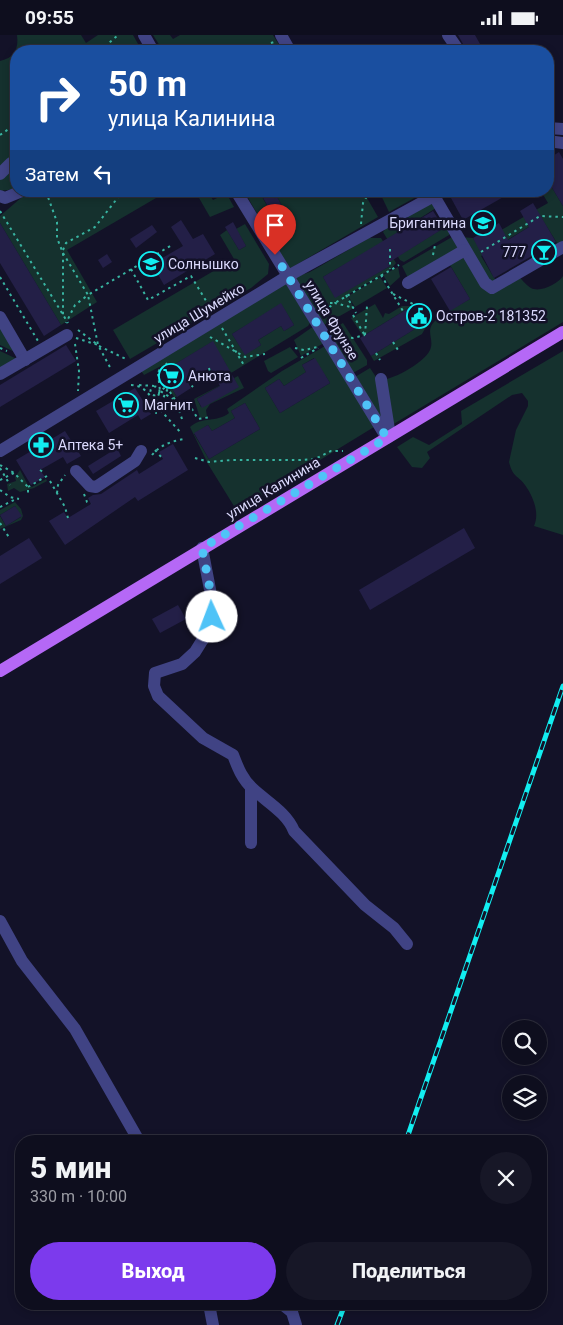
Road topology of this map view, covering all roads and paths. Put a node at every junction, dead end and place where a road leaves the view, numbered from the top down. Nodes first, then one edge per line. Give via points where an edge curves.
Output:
1 (118, 35) edge
2 (281, 36) edge
3 (107, 45) edge
4 (267, 45) edge
5 (10, 163) edge
6 (0, 174) edge
7 (48, 197) edge
8 (118, 197) edge
9 (240, 197) edge
10 (366, 197) edge
11 (433, 197) edge
12 (440, 197) edge
13 (0, 211) edge
14 (563, 217) edge
15 (356, 239) junction
16 (172, 245) dead end
17 (563, 247) edge
18 (390, 249) dead end
19 (63, 252) junction
20 (468, 254) junction
21 (399, 265) dead end
22 (131, 269) junction
23 (390, 270) junction
24 (381, 275) junction
25 (288, 276) junction
26 (0, 277) edge
27 (383, 279) junction
28 (408, 283) dead end
29 (391, 292) junction
30 (88, 295) junction
31 (346, 295) junction
32 (300, 296) junction
33 (335, 303) junction
34 (367, 306) dead end
35 (419, 307) dead end
36 (354, 308) junction
37 (403, 311) dead end
38 (356, 313) dead end
39 (423, 314) dead end
40 (353, 315) dead end
41 (0, 317) edge
42 (419, 317) dead end
43 (63, 318) junction
44 (314, 318) junction
45 (217, 319) junction
46 (66, 322) junction
47 (563, 332) edge
48 (67, 335) junction
49 (364, 335) junction
50 (210, 337) dead end
51 (328, 342) junction
52 (393, 342) dead end
53 (98, 345) junction
54 (295, 348) dead end
55 (42, 349) junction
56 (398, 350) dead end
57 (235, 351) junction
58 (376, 353) dead end
59 (265, 355) dead end
60 (301, 358) dead end
61 (25, 360) junction
62 (380, 360) dead end
63 (166, 363) dead end
64 (142, 365) junction
65 (161, 365) dead end
66 (169, 367) dead end
67 (245, 367) dead end
68 (209, 368) dead end
69 (0, 374) edge
70 (158, 374) junction
71 (212, 376) dead end
72 (381, 379) dead end
73 (187, 381) dead end
74 (170, 384) dead end
75 (137, 385) dead end
76 (142, 385) junction
77 (156, 386) junction
78 (166, 387) junction
79 (193, 387) dead end
80 (160, 391) junction
81 (151, 392) junction
82 (175, 400) junction
83 (78, 403) junction
84 (159, 408) junction
85 (211, 417) dead end
86 (182, 419) dead end
87 (181, 433) dead end
88 (388, 437) junction
89 (184, 439) dead end
90 (0, 451) edge
91 (155, 451) junction
92 (343, 451) dead end
93 (138, 456) joint
94 (195, 458) dead end
95 (163, 459) dead end
96 (0, 466) edge
97 (40, 470) dead end
98 (72, 471) joint
99 (14, 473) junction
100 (45, 473) dead end
101 (47, 476) dead end
102 (5, 477) junction
103 (0, 480) edge
104 (50, 481) dead end
105 (10, 485) dead end
106 (28, 487) junction
107 (0, 489) edge
108 (57, 493) junction
109 (28, 494) dead end
110 (84, 494) dead end
111 (91, 504) dead end
112 (0, 507) edge
113 (68, 519) dead end
114 (0, 523) edge
115 (10, 539) dead end
116 (202, 548) junction
117 (0, 671) edge
118 (251, 788) junction
119 (251, 843) dead end
120 (0, 921) edge
121 (408, 944) dead end
122 (136, 1135) edge
123 (210, 1310) edge
124 (290, 1310) edge
125 (213, 1325) edge
126 (296, 1325) edge

1 - 3 path
2 - 4 path
5 - 6 street
7 - 19 path
8 - 19 path via 95,227 66,243
9 - 25 street, улица Фрунзе
10 - 15 path
11 - 15 street, улица Шумейко
12 - 20 street
13 - 43 path
14 - 20 path via 540,217
15 - 25 street, улица Шумейко
16 - 22 path
17 - 20 street via 492,288 485,283
18 - 23 path
19 - 30 path
19 - 43 path
20 - 28 street
21 - 23 path
22 - 30 path
22 - 45 path via 148,300 191,276
23 - 24 path
23 - 27 path
24 - 27 path
24 - 31 path
25 - 32 street, улица Фрунзе
25 - 45 street, улица Шумейко
26 - 55 path
27 - 29 path
29 - 35 path
29 - 37 path
30 - 46 path via 76,305
30 - 53 path
31 - 33 path
31 - 36 path
32 - 33 path via 316,303
32 - 44 street, улица Фрунзе
33 - 36 path
33 - 44 path
34 - 49 path
36 - 38 path
39 - 42 path
40 - 49 path
41 - 61 street
43 - 46 path
44 - 51 street, улица Фрунзе
45 - 57 path
45 - 64 street, улица Шумейко
46 - 48 path
46 - 53 path
47 - 88 main road, улица Калинина
48 - 55 street
48 - 83 path via 77,348
49 - 51 path via 339,337
50 - 57 path
51 - 88 street, улица Фрунзе
52 - 56 path
53 - 64 path
54 - 60 path via 320,347
55 - 61 street
57 - 59 path via 245,357
57 - 67 path
58 - 62 path
61 - 69 street
63 - 66 path
64 - 83 street, улица Шумейко
65 - 70 path
68 - 71 path
70 - 77 path
70 - 78 path
72 - 88 street
73 - 79 path
74 - 78 path
75 - 76 path
76 - 77 path
76 - 81 path
77 - 78 path
77 - 80 path
77 - 81 path
78 - 80 path
78 - 82 path
80 - 81 path via 154,395
80 - 82 path
80 - 84 path via 155,405
82 - 84 path
82 - 85 path via 187,401 198,419
82 - 86 path
83 - 90 street, улица Шумейко
84 - 87 path
88 - 116 main road, улица Калинина
89 - 91 path via 172,441
91 - 93 path via 148,457
91 - 95 path
92 - 94 path via 300,460 209,462
93 - 98 street via 96,487
96 - 99 path
96 - 102 path
97 - 100 path
98 - 108 path via 58,485
99 - 102 path
99 - 106 path
101 - 106 path
102 - 103 path
102 - 105 path
104 - 108 path
106 - 109 path
107 - 112 path via 17,499
108 - 113 path
110 - 111 path
114 - 115 path
116 - 117 main road, улица Калинина
116 - 118 street via 213,605 210,628 195,652 182,664 155,673 154,686 158,696 203,738 233,755 239,772
118 - 119 street
118 - 121 street via 277,810 365,905
120 - 122 street via 22,961 75,1029
123 - 125 street
124 - 126 street

